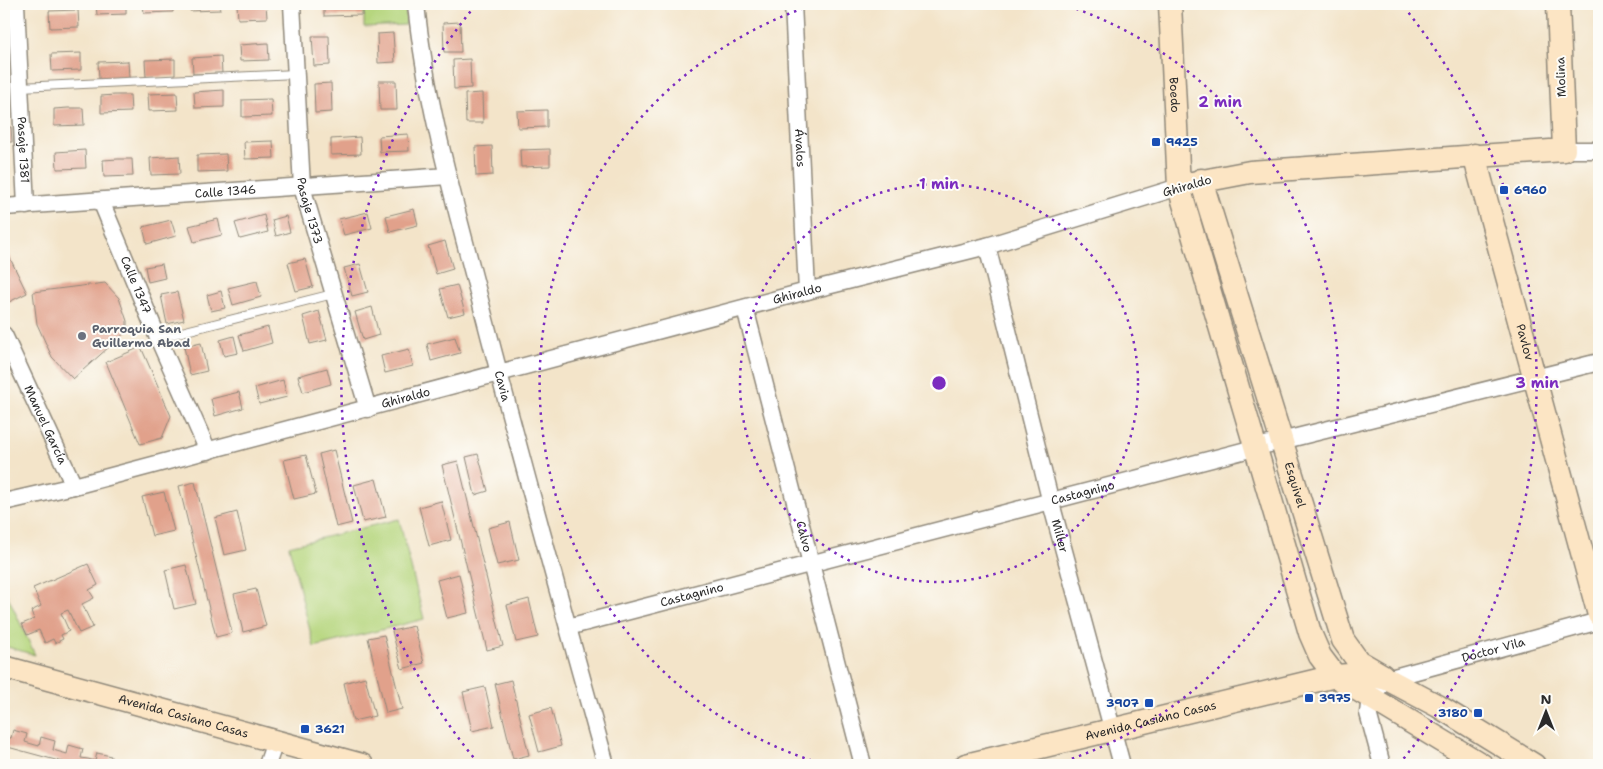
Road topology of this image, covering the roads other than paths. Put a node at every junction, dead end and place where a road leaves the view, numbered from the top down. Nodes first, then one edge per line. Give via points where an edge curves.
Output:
1 (16, 4) edge
2 (292, 4) edge
3 (416, 4) edge
4 (793, 4) edge
5 (1170, 4) edge
6 (1558, 4) edge
7 (296, 74) junction
8 (20, 87) junction
9 (1564, 150) junction
10 (1599, 150) edge
11 (1474, 155) junction
12 (448, 176) junction
13 (1201, 180) junction
14 (302, 187) junction
15 (1179, 187) junction
16 (101, 201) junction
17 (26, 206) junction
18 (4, 207) edge
19 (987, 246) junction
20 (807, 291) junction
21 (333, 294) junction
22 (745, 308) junction
23 (4, 336) edge
24 (158, 338) junction
25 (1599, 362) edge
26 (500, 374) junction
27 (1535, 378) junction
28 (368, 409) junction
29 (1281, 441) junction
30 (1257, 449) junction
31 (208, 451) junction
32 (74, 486) junction
33 (4, 502) edge
34 (1052, 503) junction
35 (810, 565) junction
36 (1599, 615) edge
37 (1599, 621) edge
38 (568, 627) junction
39 (4, 667) edge
40 (1335, 676) junction
41 (1387, 678) junction
42 (1370, 697) junction
43 (1113, 730) junction
44 (275, 742) junction
45 (267, 765) edge
46 (362, 765) edge
47 (606, 765) edge
48 (863, 765) edge
49 (966, 765) edge
50 (1122, 765) edge
51 (1382, 765) edge
52 (1482, 765) edge
53 (1534, 765) edge

1 - 8 street, Pasaje 1381
2 - 7 street, Pasaje 1373
3 - 12 street, Cavia via 421,53
4 - 20 street, Ávalos
5 - 15 street, Boedo
6 - 9 street, Molina
7 - 8 lane
7 - 14 street, Pasaje 1373
8 - 17 street, Pasaje 1381
9 - 10 street, Ghiraldo
9 - 11 street, Ghiraldo
11 - 13 street, Ghiraldo via 1250,172
11 - 27 street, Pavlov
12 - 14 street, Calle 1346
12 - 26 street, Cavia
13 - 15 street, Ghiraldo
13 - 29 street, Esquivel
14 - 16 street, Calle 1346
14 - 21 street, Pasaje 1373
15 - 19 street, Ghiraldo
15 - 30 street
16 - 17 street, Calle 1346
16 - 24 street, Calle 1347
17 - 18 street, Calle 1346
19 - 20 street, Ghiraldo
19 - 34 street, Miller
20 - 22 street, Ghiraldo
21 - 24 lane
21 - 28 street, Pasaje 1373
22 - 26 street, Ghiraldo
22 - 35 street, Calvo
23 - 32 street, Manuel García
24 - 31 street, Calle 1347
25 - 27 street, Castagnino
26 - 28 street, Ghiraldo
26 - 38 street, Cavia
27 - 29 street, Castagnino
27 - 36 street, Pavlov
28 - 31 street, Ghiraldo
29 - 30 street, Castagnino
29 - 41 street, Esquivel via 1343,640 1358,661
30 - 34 street, Castagnino
30 - 40 street via 1310,633 1320,656
31 - 32 street, Ghiraldo
32 - 33 street, Ghiraldo
34 - 35 street, Castagnino
34 - 43 street, Miller
35 - 38 street, Castagnino
35 - 48 street, Calvo
37 - 41 street, Doctor Vila
38 - 47 street, Cavia
39 - 44 street, Avenida Casiano Casas
40 - 41 street, Avenida Casiano Casas via 1365,674
40 - 42 street
40 - 43 street, Avenida Casiano Casas
41 - 42 street
41 - 53 street, Avenida Casiano Casas
42 - 51 street via 1368,713
42 - 52 street
43 - 49 street, Avenida Casiano Casas
43 - 50 street, Miller
44 - 45 street
44 - 46 street, Avenida Casiano Casas

